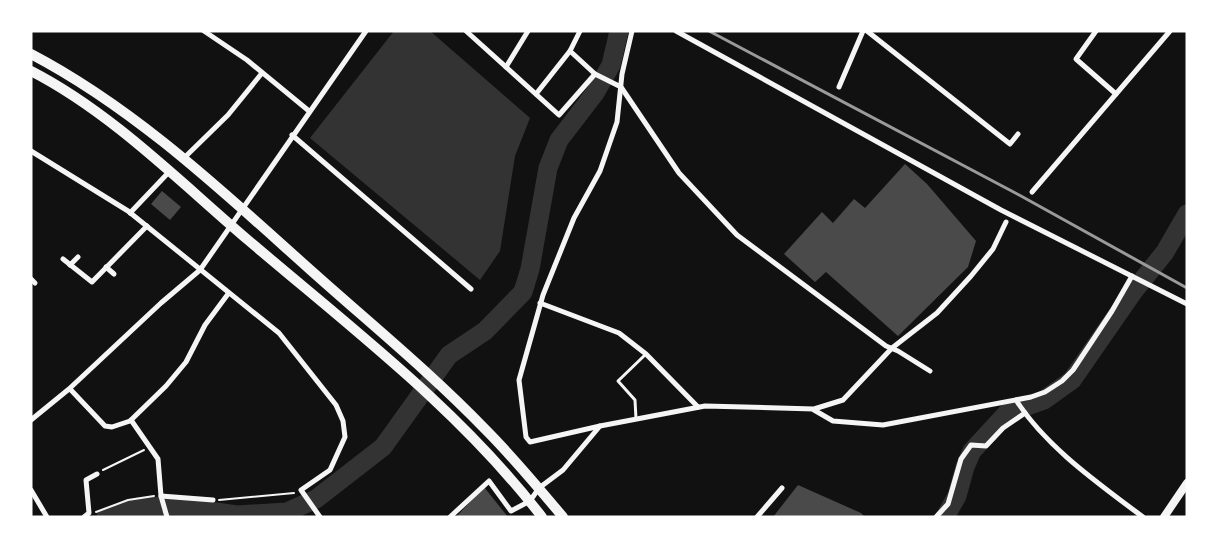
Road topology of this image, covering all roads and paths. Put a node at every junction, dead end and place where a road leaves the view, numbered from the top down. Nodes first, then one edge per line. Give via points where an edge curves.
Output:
1 (204, 31) edge
2 (366, 31) edge
3 (466, 31) edge
4 (528, 31) edge
5 (580, 31) edge
6 (632, 31) edge
7 (676, 31) edge
8 (863, 31) edge
9 (867, 31) edge
10 (1093, 32) edge
11 (1168, 32) edge
12 (570, 50) junction
13 (31, 54) edge
14 (506, 67) junction
15 (31, 71) edge
16 (262, 73) junction
17 (597, 76) junction
18 (621, 87) junction
19 (839, 87) dead end
20 (536, 94) junction
21 (1116, 94) junction
22 (309, 111) junction
23 (1018, 134) dead end
24 (292, 135) junction
25 (31, 152) edge
26 (183, 160) junction
27 (169, 172) junction
28 (1032, 192) dead end
29 (241, 209) junction
30 (130, 213) junction
31 (1006, 222) dead end
32 (231, 225) junction
33 (146, 226) junction
34 (78, 257) dead end
35 (63, 259) dead end
36 (70, 265) junction
37 (106, 267) junction
38 (200, 270) junction
39 (114, 274) dead end
40 (1134, 277) junction
41 (471, 289) dead end
42 (228, 294) junction
43 (540, 303) junction
44 (1187, 304) edge
45 (892, 348) junction
46 (646, 354) junction
47 (930, 371) dead end
48 (70, 389) junction
49 (1016, 400) junction
50 (698, 407) junction
51 (814, 410) junction
52 (1024, 412) junction
53 (636, 419) junction
54 (31, 420) edge
55 (131, 420) junction
56 (600, 426) junction
57 (150, 446) junction
58 (97, 474) joint
59 (1187, 483) edge
60 (538, 488) junction
61 (782, 488) dead end
62 (31, 490) edge
63 (302, 493) junction
64 (161, 496) junction
65 (213, 500) joint
66 (530, 501) junction
67 (166, 515) edge
68 (86, 516) edge
69 (47, 517) edge
70 (320, 517) edge
71 (450, 517) edge
72 (542, 517) edge
73 (563, 517) edge
74 (757, 517) edge
75 (936, 517) edge
76 (1143, 517) edge
77 (1164, 517) edge

1 - 16 street
2 - 22 street
3 - 14 street
4 - 14 street
5 - 12 street
6 - 18 street
7 - 40 street via 1001,210
8 - 19 street
9 - 23 street via 1010,144
10 - 21 street via 1076,59
11 - 21 street
12 - 17 street
12 - 20 street
13 - 26 highway via 118,107
14 - 20 street
15 - 27 highway via 97,111
16 - 22 street
16 - 26 street via 228,115
17 - 18 street
17 - 20 street via 559,115
18 - 43 street via 617,122 600,171 574,218
18 - 45 street via 679,174 737,235
21 - 28 street
22 - 24 street
24 - 29 street
24 - 41 street
25 - 30 street
26 - 29 highway
27 - 30 street
27 - 32 highway
29 - 32 street
29 - 60 highway via 441,386 485,428
30 - 33 street
31 - 45 street via 993,249 937,313
32 - 38 street
32 - 66 highway via 477,440
33 - 37 street
33 - 38 street
34 - 36 street
35 - 36 street
36 - 37 street via 92,282
37 - 39 street
38 - 42 street
38 - 48 street
40 - 44 street
40 - 49 street via 1073,370 1045,392
42 - 55 street via 205,325 178,373
42 - 63 street via 279,333 336,405 343,422 345,437 330,470
43 - 46 street via 619,333
43 - 56 street via 520,380 526,437 530,442
45 - 47 street
45 - 51 street via 843,400
46 - 50 street
46 - 53 lane via 618,381 635,400
48 - 54 street
48 - 55 street via 105,426 112,427
49 - 51 street via 883,424 833,421
49 - 52 street
50 - 51 street
50 - 53 street
52 - 75 street via 986,446 971,445 961,459 948,504
52 - 76 street via 1079,470
53 - 56 street
55 - 57 street
56 - 60 street via 563,470
57 - 58 path
57 - 64 street via 158,459
58 - 68 street via 86,480
59 - 77 street
60 - 66 street
60 - 73 highway
61 - 74 street
62 - 69 street
63 - 65 path
63 - 70 street
64 - 65 street
64 - 67 street
64 - 68 path via 128,500
66 - 71 street via 511,511 489,481
66 - 72 highway

